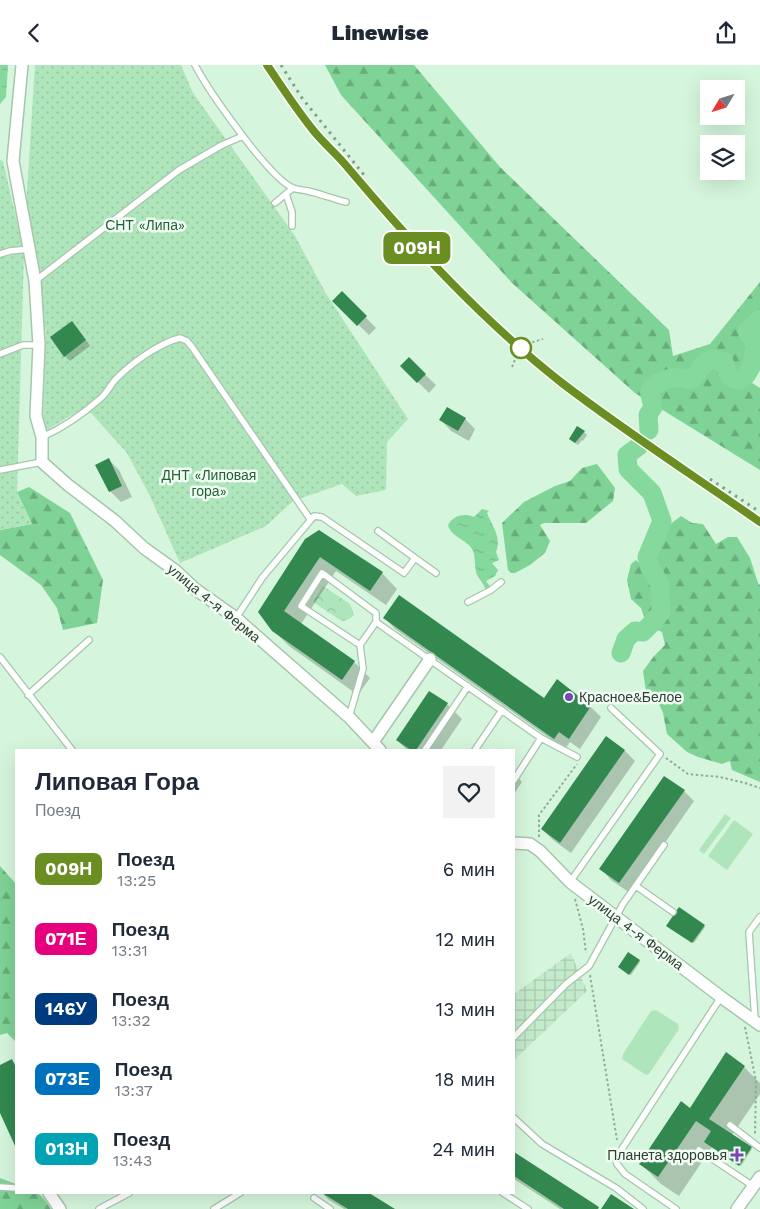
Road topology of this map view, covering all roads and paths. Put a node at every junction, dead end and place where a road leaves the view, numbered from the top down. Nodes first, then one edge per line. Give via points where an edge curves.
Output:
1 (22, 65) edge
2 (195, 65) edge
3 (243, 136) junction
4 (293, 189) junction
5 (286, 194) junction
6 (346, 202) dead end
7 (275, 203) dead end
8 (292, 226) dead end
9 (29, 249) junction
10 (0, 254) edge
11 (35, 281) junction
12 (542, 339) dead end
13 (39, 345) junction
14 (0, 354) edge
15 (512, 367) dead end
16 (42, 437) junction
17 (42, 463) junction
18 (0, 470) edge
19 (310, 519) junction
20 (378, 531) dead end
21 (416, 558) junction
22 (436, 573) dead end
23 (501, 582) dead end
24 (468, 602) dead end
25 (236, 619) junction
26 (376, 622) junction
27 (89, 640) dead end
28 (360, 645) junction
29 (0, 657) edge
30 (430, 659) junction
31 (468, 686) junction
32 (28, 695) junction
33 (611, 708) dead end
34 (502, 711) junction
35 (350, 717) junction
36 (541, 738) junction
37 (376, 746) edge
38 (71, 749) edge
39 (426, 749) edge
40 (476, 749) edge
41 (660, 753) junction
42 (577, 757) dead end
43 (577, 764) dead end
44 (515, 778) edge
45 (760, 789) edge
46 (515, 843) edge
47 (664, 845) dead end
48 (540, 851) junction
49 (574, 885) junction
50 (636, 886) junction
51 (673, 911) dead end
52 (617, 917) junction
53 (760, 917) edge
54 (589, 966) junction
55 (721, 997) junction
56 (742, 1013) junction
57 (758, 1024) edge
58 (515, 1036) edge
59 (515, 1119) edge
60 (730, 1125) dead end
61 (758, 1146) edge
62 (699, 1150) dead end
63 (619, 1153) junction
64 (757, 1182) edge
65 (0, 1187) edge
66 (15, 1188) edge
67 (50, 1194) edge
68 (127, 1194) edge
69 (238, 1194) edge
70 (504, 1194) edge
71 (314, 1198) dead end
72 (641, 1208) edge
73 (60, 1209) edge
74 (98, 1209) edge
75 (214, 1209) edge
76 (330, 1209) edge
77 (528, 1209) edge
78 (676, 1209) edge
79 (737, 1209) edge

1 - 9 street via 13,161
2 - 3 lane via 202,81
3 - 4 lane via 280,179
3 - 11 lane via 178,169
4 - 5 lane
4 - 6 lane
5 - 7 lane
5 - 8 lane via 292,212
9 - 10 lane
9 - 11 street
11 - 13 street
12 - 15 path via 519,350
13 - 14 lane via 23,345
13 - 16 street via 36,416
16 - 17 street
16 - 19 lane via 103,397 117,377 139,359 180,338 192,347
17 - 18 lane
17 - 25 street, улица 4-я Ферма
19 - 21 lane via 322,517 404,573
19 - 25 lane via 262,578
20 - 21 lane
21 - 22 lane
23 - 24 lane
25 - 35 street, улица 4-я Ферма
26 - 28 lane
26 - 28 lane via 376,613 322,573 301,606
26 - 30 lane
27 - 32 lane
28 - 35 lane via 363,669
29 - 32 lane
30 - 31 lane
30 - 37 street
31 - 34 lane
31 - 39 lane
32 - 38 lane
33 - 41 lane
34 - 36 lane
34 - 40 lane
35 - 37 street, улица 4-я Ферма
36 - 42 lane
36 - 44 lane
41 - 45 path via 688,774 720,777
41 - 49 lane
43 - 48 path via 540,815
46 - 48 street, улица 4-я Ферма via 530,844
47 - 50 lane
48 - 49 street, улица 4-я Ферма
49 - 52 street, улица 4-я Ферма
49 - 54 path
50 - 51 lane
50 - 52 lane
52 - 54 lane
52 - 55 street, улица 4-я Ферма
53 - 57 lane via 749,932
54 - 58 lane via 566,984
54 - 63 path
55 - 56 street, улица 4-я Ферма
55 - 63 lane
56 - 57 street, улица 4-я Ферма
56 - 61 path via 756,1081
59 - 72 lane via 542,1144 616,1188
60 - 61 lane
62 - 64 lane
63 - 78 lane via 616,1158 620,1171
64 - 79 street
65 - 66 lane
67 - 73 street
68 - 74 lane
69 - 75 lane
70 - 77 lane
71 - 76 lane

